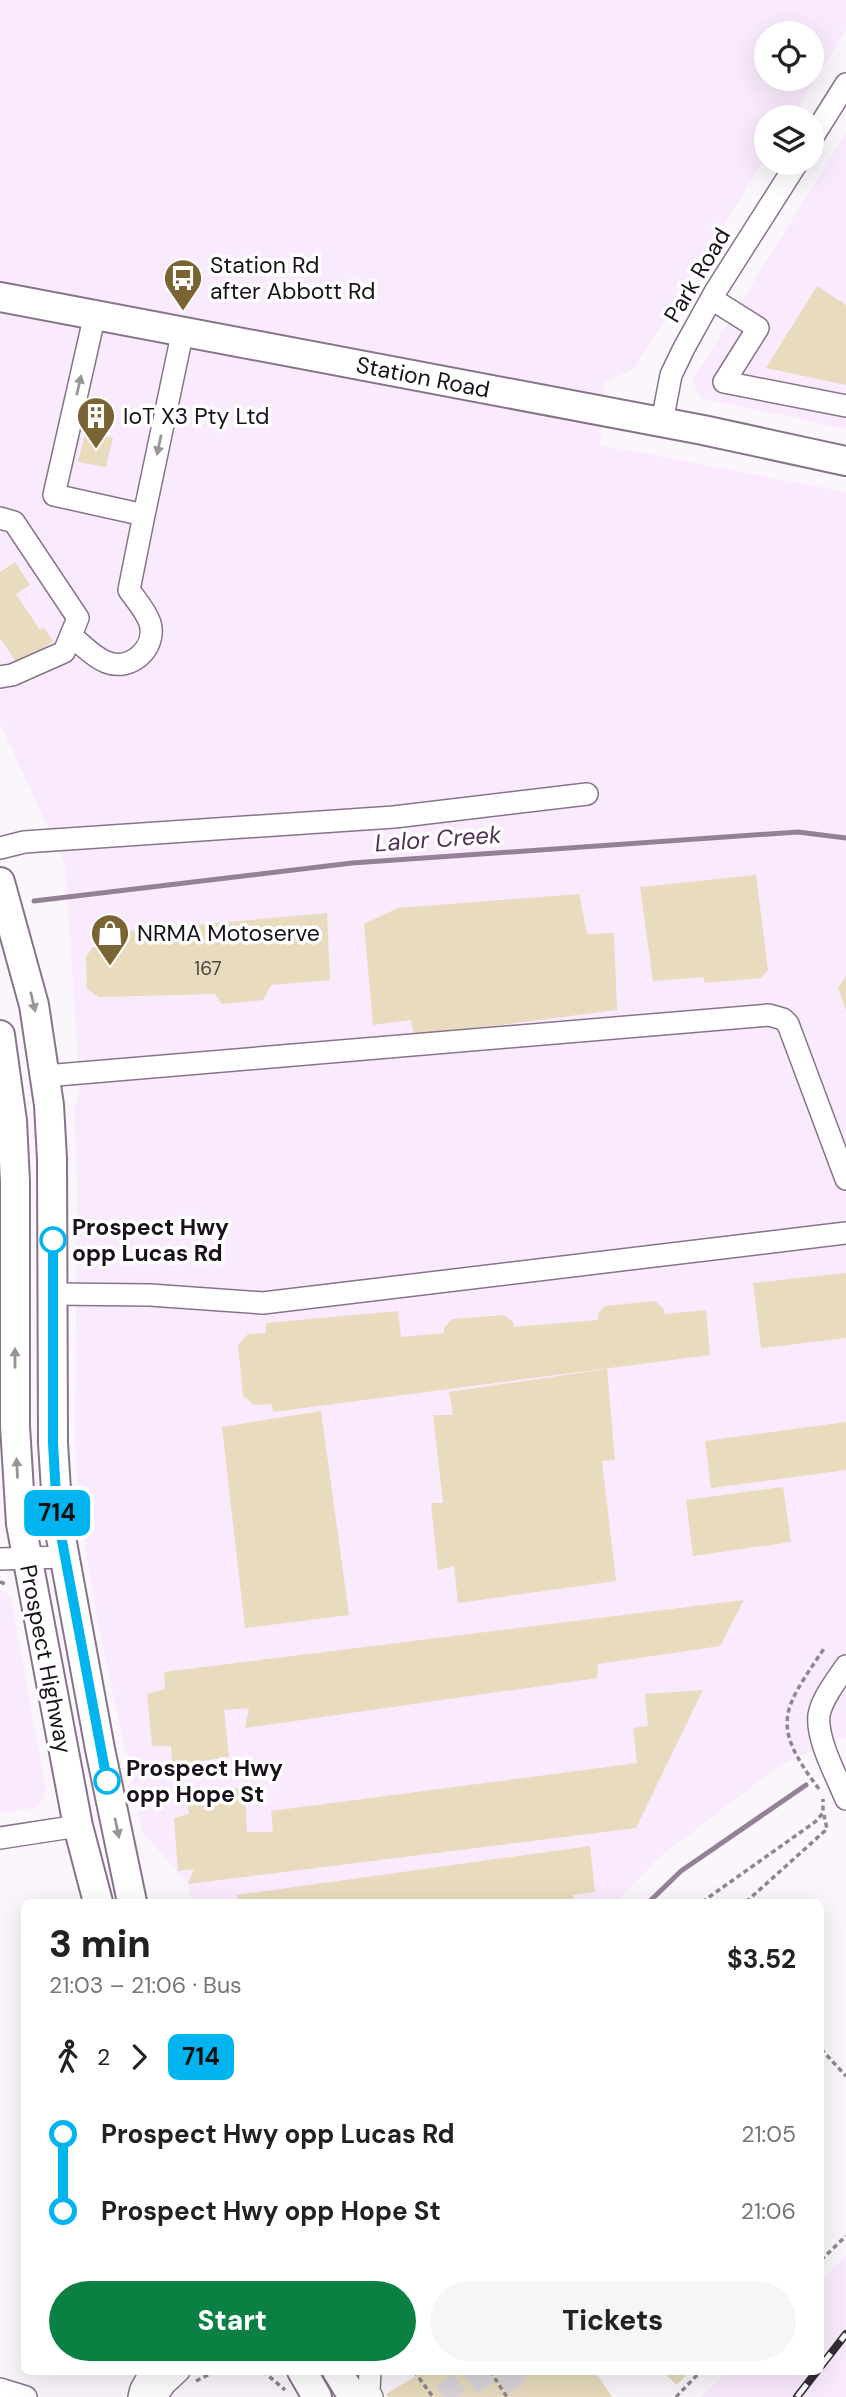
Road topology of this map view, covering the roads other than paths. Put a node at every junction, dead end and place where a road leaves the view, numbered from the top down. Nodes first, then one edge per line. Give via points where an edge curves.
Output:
1 (846, 84) edge
2 (824, 119) edge
3 (790, 175) edge
4 (0, 297) edge
5 (712, 299) junction
6 (95, 314) junction
7 (183, 330) junction
8 (846, 406) edge
9 (662, 422) junction
10 (846, 461) edge
11 (144, 515) junction
12 (0, 518) edge
13 (71, 636) junction
14 (0, 677) edge
15 (587, 794) dead end
16 (0, 848) edge
17 (0, 882) edge
18 (0, 1035) edge
19 (45, 1076) junction
20 (846, 1179) edge
21 (846, 1233) edge
22 (53, 1294) junction
23 (64, 1558) junction
24 (13, 1559) edge
25 (846, 1666) edge
26 (846, 1799) edge
27 (78, 1826) junction
28 (0, 1838) edge
29 (97, 1899) edge
30 (131, 1899) edge
31 (149, 2375) edge
32 (175, 2375) edge
33 (291, 2375) edge
34 (339, 2375) edge
35 (370, 2375) edge
36 (0, 2389) edge
37 (306, 2390) edge
38 (26, 2397) edge
39 (139, 2397) edge
40 (156, 2397) edge
41 (353, 2397) edge
42 (372, 2397) edge

1 - 2 street
3 - 5 street, Park Road
4 - 6 main road, Station Road
5 - 8 street via 758,328 724,382
5 - 9 street, Park Road via 671,375
6 - 7 main road, Station Road
11 -> 6 street via 54,495
7 - 9 main road, Station Road
7 -> 11 street
9 - 10 main road, Station Road
11 - 13 street via 129,590 151,627 144,653 130,663 112,664
12 - 13 street via 14,522 78,618
13 - 14 street via 64,652
15 - 16 street via 394,817 24,842
17 -> 19 main road, Prospect Highway via 34,1004
24 -> 18 main road, Prospect Highway via 21,1524 15,1426 14,1157
19 - 20 street via 769,1015 788,1024
19 - 22 main road, Prospect Highway via 52,1159
21 - 22 street via 263,1303
22 - 23 main road, Prospect Highway via 53,1443
23 - 24 street
23 -> 30 main road, Prospect Highway
24 - 27 main road, Prospect Highway
25 - 26 street via 819,1714 828,1756
27 - 28 street
27 - 29 main road, Prospect Highway
31 - 39 street
32 - 40 street
33 - 37 street
34 - 41 main road
35 - 42 street
36 - 38 street

